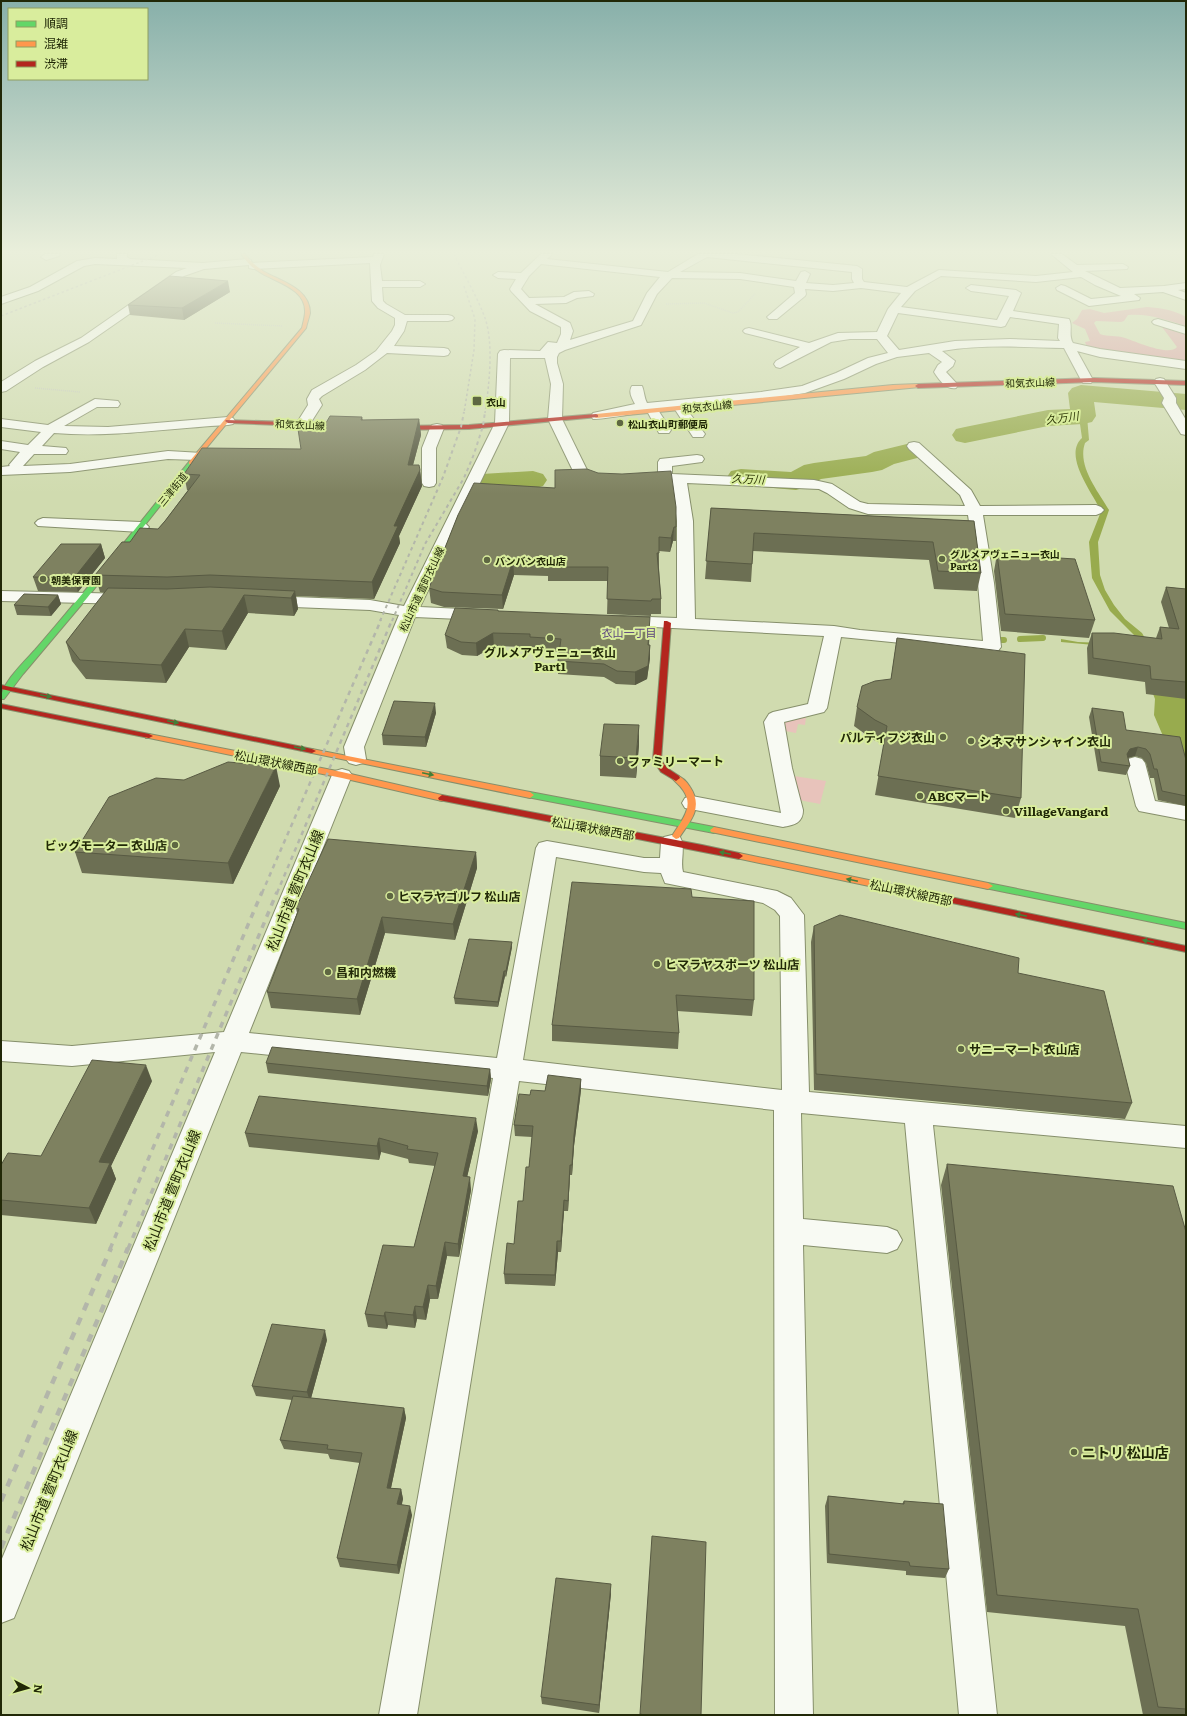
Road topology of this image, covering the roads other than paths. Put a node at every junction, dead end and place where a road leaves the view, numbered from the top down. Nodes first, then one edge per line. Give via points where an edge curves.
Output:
1 (94, 334) edge
2 (299, 334) edge
3 (395, 334) edge
4 (567, 334) edge
5 (600, 334) edge
6 (761, 334) edge
7 (849, 334) edge
8 (850, 334) edge
9 (1064, 334) edge
10 (881, 336) joint
11 (934, 345) junction
12 (1067, 345) junction
13 (561, 346) junction
14 (809, 346) junction
15 (384, 349) junction
16 (444, 352) dead end
17 (896, 354) junction
18 (1160, 362) junction
19 (780, 364) dead end
20 (1186, 365) edge
21 (1087, 380) junction
22 (1165, 382) junction
23 (1186, 383) edge
24 (952, 385) junction
25 (4, 386) edge
26 (637, 389) dead end
27 (113, 404) dead end
28 (680, 408) junction
29 (648, 410) junction
30 (598, 416) joint
31 (555, 419) junction
32 (228, 421) junction
33 (1, 422) edge
34 (303, 424) junction
35 (502, 424) junction
36 (364, 427) edge
37 (378, 427) edge
38 (437, 428) junction
39 (50, 430) junction
40 (664, 430) dead end
41 (1186, 431) edge
42 (698, 434) dead end
43 (3, 445) dead end
44 (914, 446) dead end
45 (31, 450) junction
46 (61, 451) dead end
47 (198, 456) junction
48 (697, 458) dead end
49 (16, 465) dead end
50 (1, 470) edge
51 (672, 478) junction
52 (429, 482) dead end
53 (1096, 510) dead end
54 (974, 511) junction
55 (1015, 511) junction
56 (43, 523) dead end
57 (1021, 525) dead end
58 (141, 527) junction
59 (1, 596) edge
60 (85, 597) junction
61 (148, 600) edge
62 (253, 601) edge
63 (409, 612) junction
64 (495, 616) edge
65 (606, 621) edge
66 (667, 624) junction
67 (686, 624) junction
68 (834, 631) junction
69 (4, 687) edge
70 (1, 697) edge
71 (1, 706) edge
72 (1135, 763) dead end
73 (349, 767) junction
74 (692, 803) junction
75 (1186, 813) edge
76 (675, 844) junction
77 (1186, 926) edge
78 (1186, 949) edge
79 (233, 1041) junction
80 (2, 1053) edge
81 (508, 1069) junction
82 (792, 1101) junction
83 (918, 1112) junction
84 (1186, 1137) edge
85 (789, 1231) junction
86 (887, 1240) dead end
87 (1, 1605) edge
88 (398, 1715) edge
89 (794, 1715) edge
90 (978, 1715) edge

1 - 25 street
2 - 32 street, 三津街道
3 - 15 street
4 - 13 street
5 - 13 street
6 - 14 street
7 - 14 street via 826,338
8 - 10 street
9 - 12 street
10 - 17 street
11 - 12 street
11 - 17 street
11 - 24 street via 948,359 949,363 940,372
12 - 18 street
12 - 21 street
13 - 31 street via 554,352 550,363 557,384
13 - 35 street via 552,345 543,355 504,354
14 - 19 street
15 - 16 street
15 - 34 street via 372,361 317,393 313,399 315,405
17 - 29 street via 872,361 805,389
18 - 20 street
18 - 22 street
21 - 22 street, 和気衣山線
21 - 24 street, 和気衣山線
22 - 23 street, 和気衣山線
22 - 41 street via 1169,400
24 - 28 street, 和気衣山線 via 894,387
26 - 29 street via 638,396
27 - 39 street via 95,402
28 - 29 street, 和気衣山線
28 - 42 street
29 - 30 street via 613,412
29 - 40 street
30 - 31 street
31 - 35 street
31 - 51 street via 585,477 597,480
32 - 34 street, 和気衣山線
32 - 39 street via 106,431
32 - 47 street, 三津街道
33 - 39 street
34 - 36 street, 和気衣山線
35 - 38 street
35 - 63 street, 松山市道 萱町衣山線
37 - 38 street
38 - 52 street via 429,448
39 - 45 street
43 - 45 street
44 - 54 street via 966,493
45 - 46 street
45 - 49 street
47 - 50 street via 168,455 70,468
47 - 58 street, 三津街道
48 - 51 street via 665,462
51 - 54 street via 818,484 832,489 853,505 865,509
51 - 67 street via 685,521
53 - 55 street
54 - 55 street
54 - 68 street via 986,583 992,647
55 - 57 street
56 - 58 street
58 - 60 street, 三津街道
59 - 60 street
60 - 61 street
60 - 69 street, 三津街道
62 - 63 street via 370,605
63 - 64 street
63 - 73 street, 松山市道 萱町衣山線 via 354,747
65 - 66 street
66 - 67 street
66 - 74 street via 657,760 659,765 685,786
67 - 68 street
68 - 74 street via 817,708 780,716 774,722 792,816 783,820
69 - 70 street, 三津街道
69 -> 73 street, 松山環状線西部
71 - 73 street, 松山環状線西部
72 - 75 street via 1146,806
73 - 76 street, 松山環状線西部 via 505,812
73 -> 76 street, 松山環状線西部 via 566,802
73 - 79 street, 松山市道 萱町衣山線
74 - 76 street
76 - 77 street, 松山環状線西部
78 -> 76 street, 松山環状線西部
76 - 81 street via 644,865 547,848
76 - 82 street via 673,878 769,896 783,904 792,915
79 - 80 street via 72,1056
79 - 81 street
79 - 87 street, 松山市道 萱町衣山線
81 - 82 street
81 - 88 street
82 - 83 street
82 - 85 street
83 - 84 street
83 - 90 street
85 - 86 street
85 - 89 street

